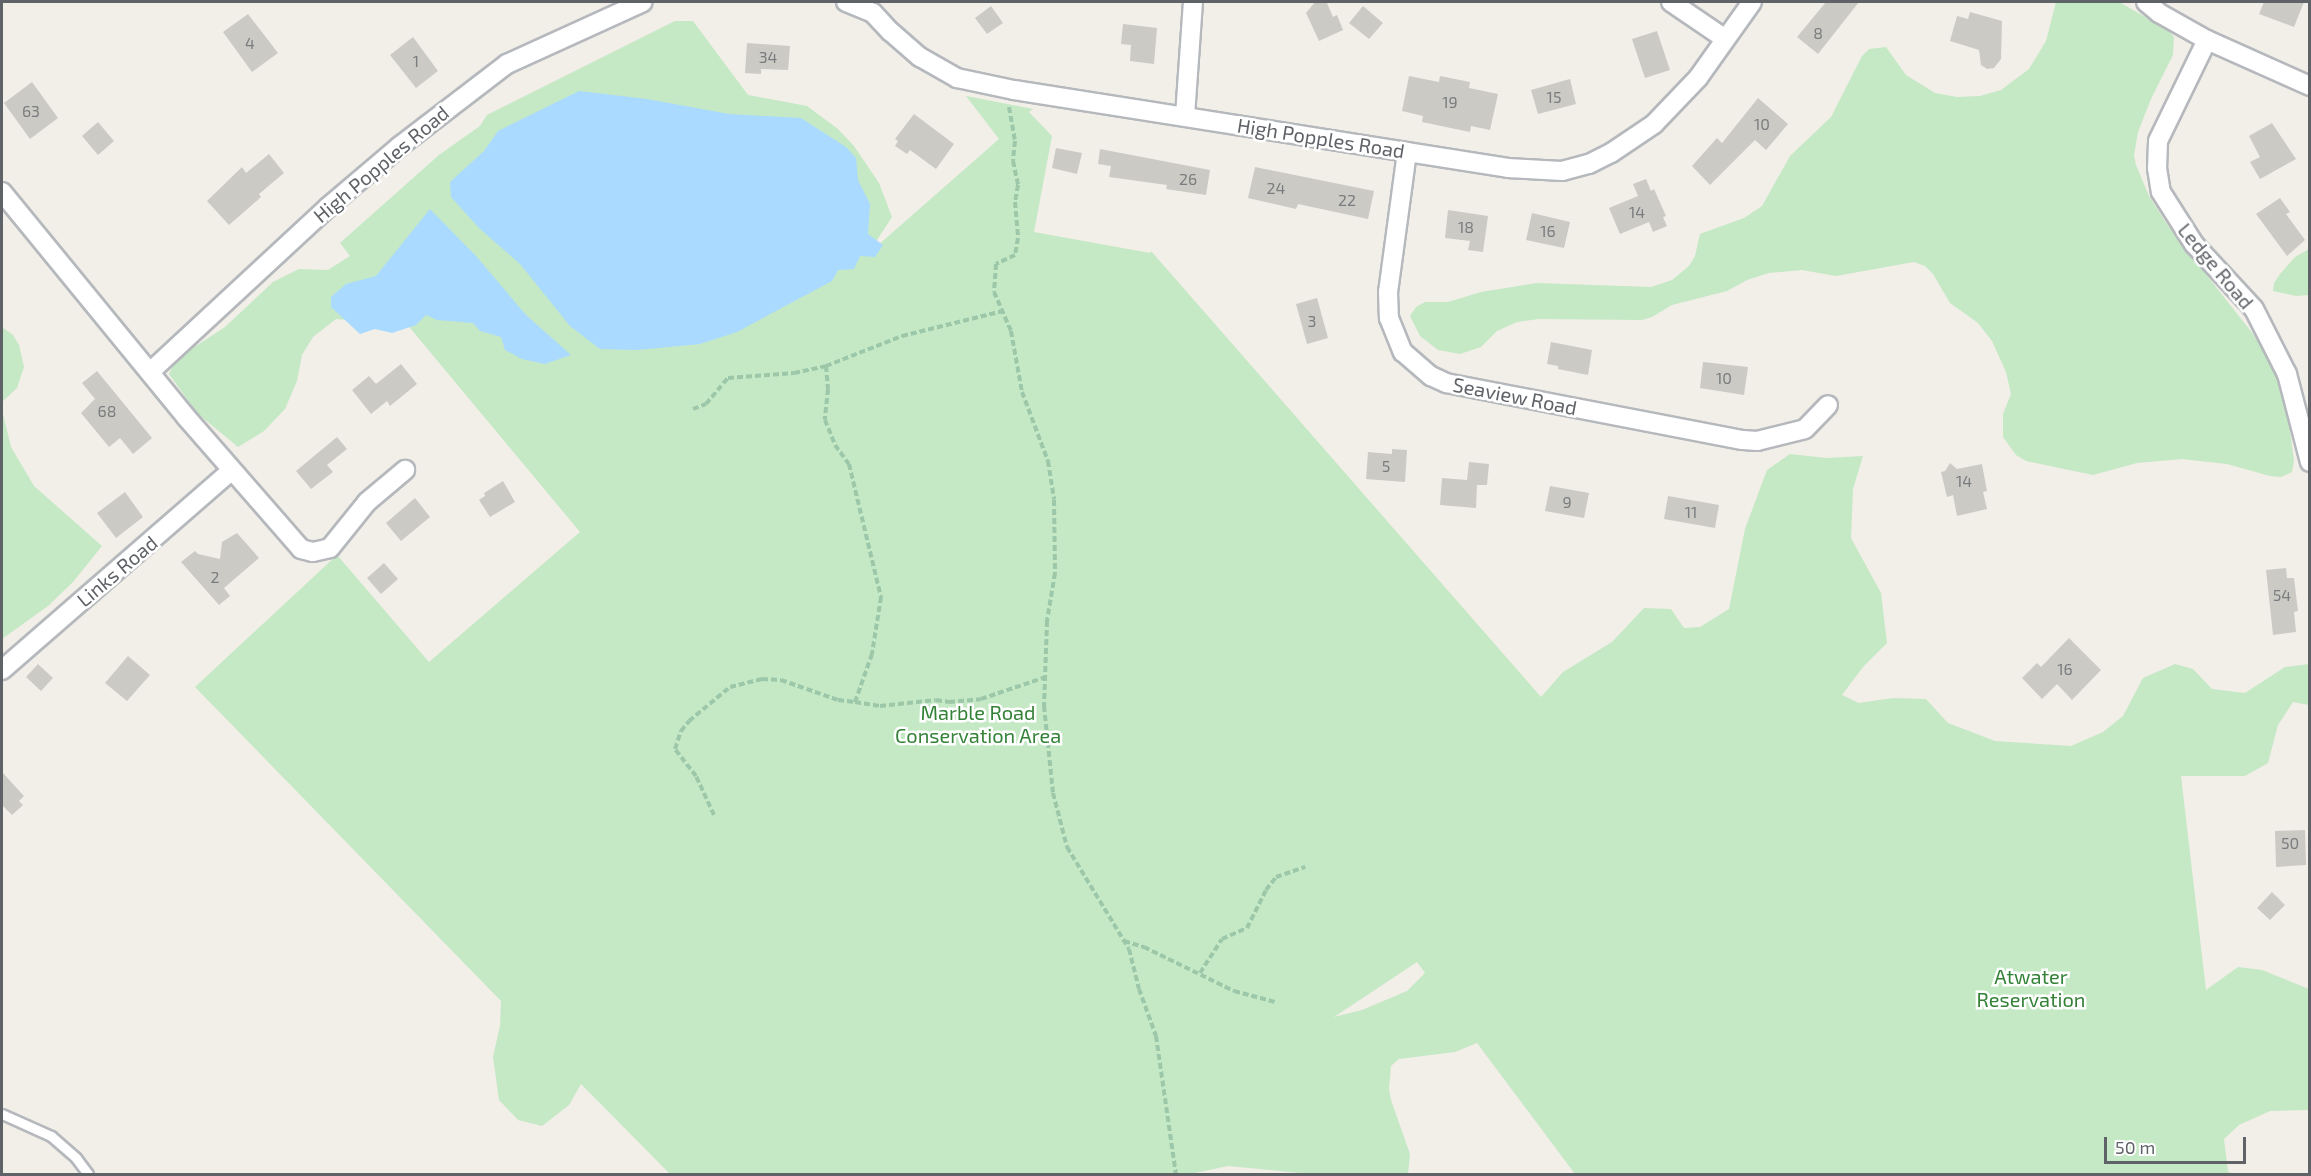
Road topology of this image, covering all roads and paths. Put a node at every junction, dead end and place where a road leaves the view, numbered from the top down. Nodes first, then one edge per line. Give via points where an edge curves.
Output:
1 (642, 2) edge
2 (846, 2) edge
3 (1193, 2) edge
4 (1671, 2) edge
5 (1752, 2) edge
6 (2146, 2) edge
7 (1724, 38) junction
8 (2207, 40) junction
9 (2310, 86) edge
10 (1009, 90) junction
11 (1185, 116) junction
12 (1407, 152) junction
13 (2, 192) edge
14 (1003, 310) junction
15 (826, 366) junction
16 (150, 372) junction
17 (1828, 405) dead end
18 (693, 410) dead end
19 (2310, 462) edge
20 (405, 470) dead end
21 (231, 471) junction
22 (2, 670) edge
23 (1046, 677) junction
24 (855, 702) junction
25 (714, 816) dead end
26 (1305, 867) dead end
27 (1124, 941) junction
28 (1200, 973) junction
29 (1275, 1002) dead end
30 (2, 1114) edge
31 (88, 1174) edge
32 (1176, 1174) edge

1 - 16 street, High Popples Road via 507,64 328,207
2 - 10 street, High Popples Road via 873,13 920,57 957,78
3 - 11 street
4 - 7 street
5 - 7 street, High Popples Road
6 - 8 street
7 - 12 street, High Popples Road via 1698,78 1654,124 1589,164 1562,171 1539,171
8 - 9 street
8 - 19 street, Ledge Road via 2158,141 2161,192 2194,244 2254,309 2287,374
10 - 11 street, High Popples Road
10 - 14 path via 1018,185 1018,238 1015,255 996,264 994,292
11 - 12 street, High Popples Road
12 - 17 street, Seaview Road via 1388,292 1389,318 1403,352 1431,376 1446,383 1743,440 1757,441 1805,429
13 - 16 street
14 - 15 path via 902,336
14 - 23 path via 1011,331 1022,392 1048,461 1054,500 1056,555 1047,621
15 - 18 path via 794,373 728,378 706,404
15 - 24 path via 825,420 829,435 849,464 880,597 872,654
16 - 21 street
20 - 21 street via 368,502 330,548 313,552 301,549
21 - 22 street, Links Road
23 - 24 path via 981,699 880,706
23 - 27 path via 1044,706 1053,793 1067,848
24 - 25 path via 781,680 762,679 730,687 681,731 675,749 696,776
26 - 28 path via 1276,877 1247,928 1222,939
27 - 28 path
27 - 32 path via 1156,1036
28 - 29 path via 1234,991
30 - 31 lane via 51,1136

